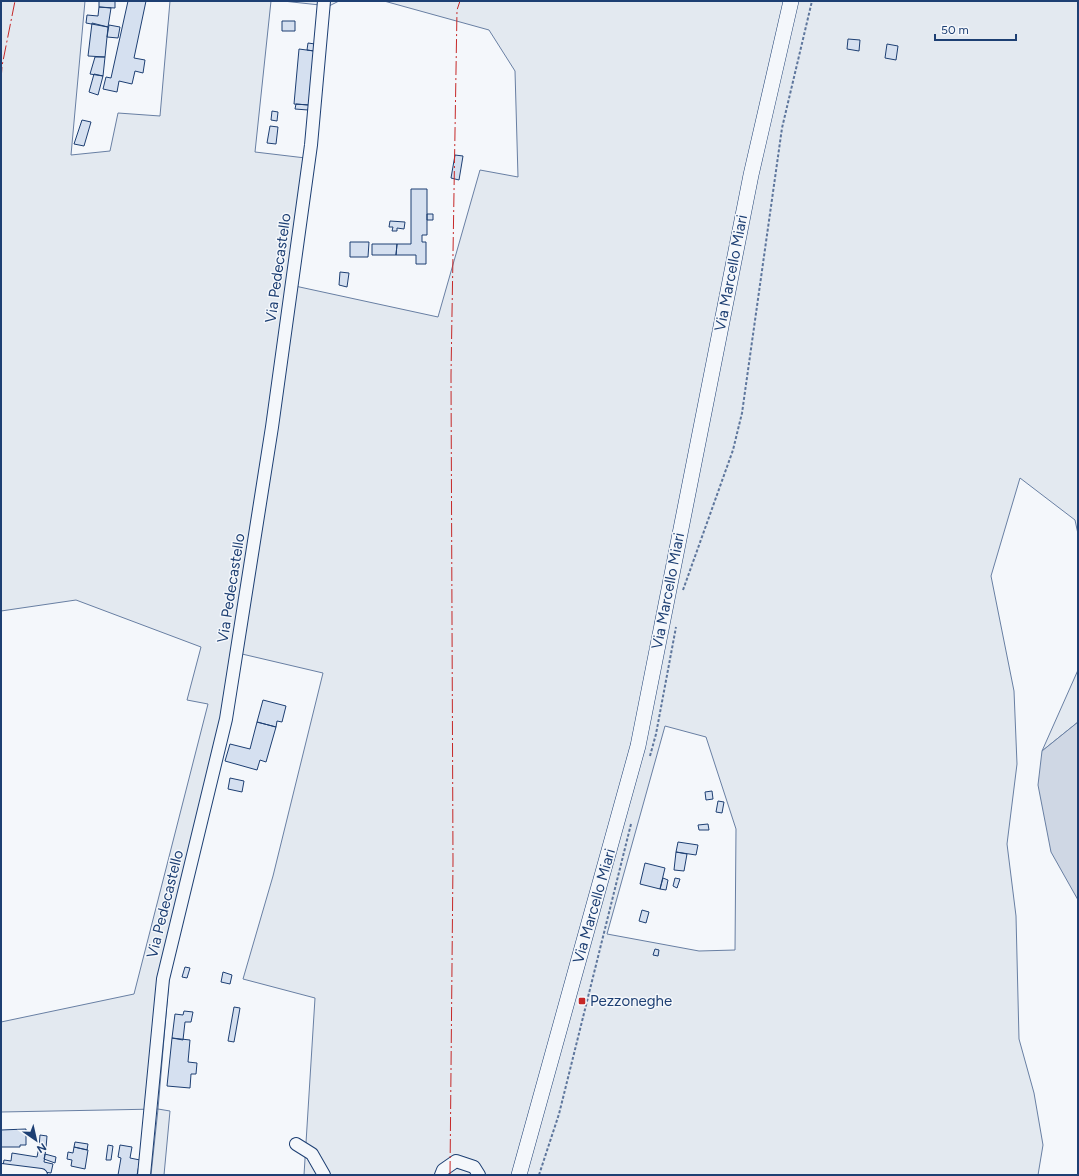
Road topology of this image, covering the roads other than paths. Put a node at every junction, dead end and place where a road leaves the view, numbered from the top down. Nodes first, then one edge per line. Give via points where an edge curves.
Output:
1 (324, 1) edge
2 (791, 1) edge
3 (296, 1144) dead end
4 (1, 1170) edge
5 (41, 1175) edge
6 (144, 1175) edge
7 (324, 1175) edge
8 (441, 1175) edge
9 (479, 1175) edge
10 (519, 1175) edge

1 - 6 street, Via Pedecastello via 311,145 270,442 226,719 163,979
2 - 10 main road, Via Marcello Miari via 751,174 638,746
3 - 7 street via 312,1154
4 - 5 street
8 - 9 street via 443,1170 456,1161 474,1167

